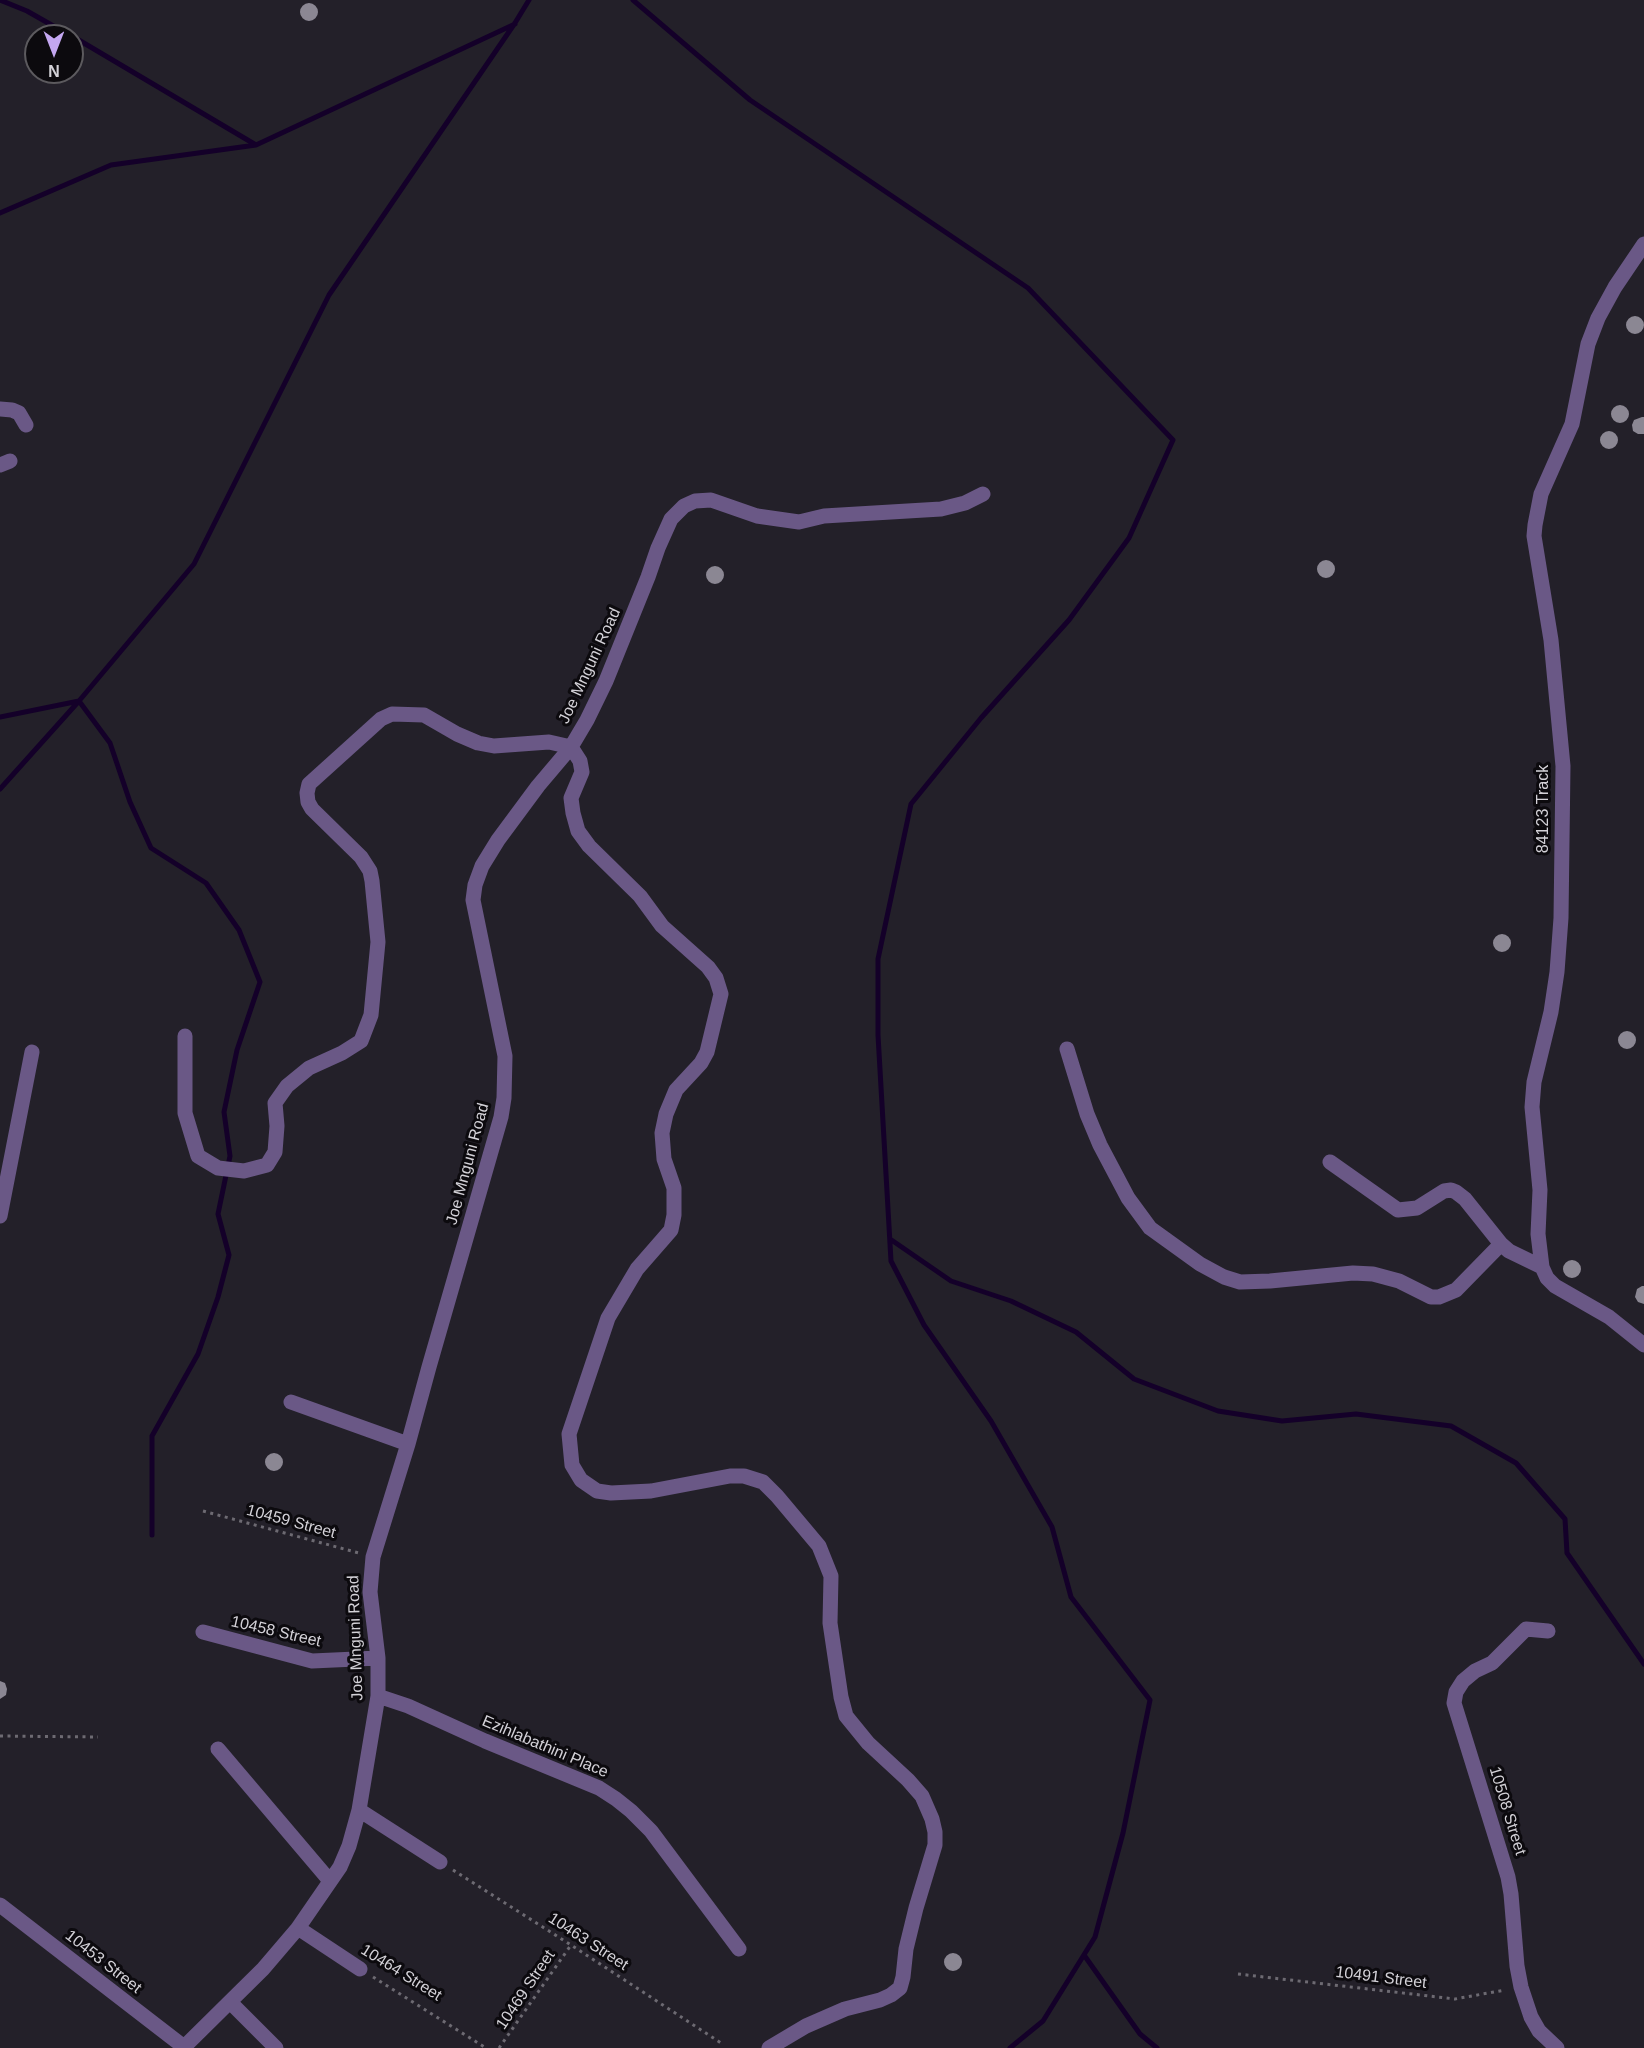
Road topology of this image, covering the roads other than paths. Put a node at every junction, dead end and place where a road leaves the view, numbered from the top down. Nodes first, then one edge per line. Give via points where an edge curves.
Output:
1 (1644, 244) edge
2 (0, 409) edge
3 (26, 425) dead end
4 (983, 494) dead end
5 (571, 747) junction
6 (185, 1036) dead end
7 (1067, 1049) dead end
8 (32, 1052) dead end
9 (1330, 1162) dead end
10 (0, 1216) edge
11 (1501, 1244) junction
12 (1542, 1267) junction
13 (1644, 1345) edge
14 (291, 1402) dead end
15 (408, 1444) junction
16 (1548, 1631) dead end
17 (203, 1632) dead end
18 (378, 1658) junction
19 (378, 1696) junction
20 (218, 1749) dead end
21 (359, 1810) junction
22 (440, 1862) road end
23 (330, 1881) junction
24 (0, 1905) edge
25 (298, 1928) junction
26 (739, 1949) dead end
27 (360, 1968) road end
28 (231, 2003) junction
29 (183, 2048) edge
30 (276, 2048) edge
31 (769, 2048) edge
32 (1557, 2048) edge

1 - 12 street, 84123 Track via 1615,287 1588,344 1572,424 1541,494 1535,525 1563,766 1557,972 1532,1107
2 - 3 street via 19,413
4 - 5 street, Joe Mnguni Road via 965,504 941,509 824,516 799,522 757,516 711,500 684,506 671,519 606,681
5 - 6 street via 549,741 494,746 456,734 424,715 393,714 381,719 309,784 308,802 312,808 370,871 378,942 371,1015 361,1041 309,1068 287,1086 275,1103 275,1152 267,1164 244,1171 218,1168 198,1156 185,1113
5 - 15 street, Joe Mnguni Road via 498,840 475,885 474,913 504,1056 504,1098
5 - 31 street via 582,772 571,798 578,831 663,926 708,968 721,994 707,1052 676,1090 666,1114 662,1133 664,1159 674,1188 671,1230 637,1269 608,1318 568,1434 572,1465 581,1480 597,1491 651,1491 744,1476 763,1482 777,1496 819,1546 831,1576 830,1623 846,1716 922,1796 935,1832 900,1988 880,2000 845,2009 806,2026
7 - 11 street via 1087,1114 1128,1198 1150,1228 1224,1277 1240,1282 1373,1274 1440,1297 1456,1290
8 - 10 street
9 - 11 street via 1398,1210 1417,1208 1444,1191 1456,1192
11 - 12 street
12 - 13 street via 1555,1286 1609,1317
14 - 15 street
15 - 18 street, Joe Mnguni Road via 373,1557 370,1592
16 - 32 street, 10508 Street via 1526,1629 1492,1663 1463,1681 1454,1698 1508,1877 1521,1987 1539,2031
17 - 18 street, 10458 Street via 312,1661
18 - 19 street, Joe Mnguni Road
19 - 21 street, Joe Mnguni Road
19 - 26 street, Ezihlabathini Place via 599,1788 615,1799 651,1831
20 - 23 street
21 - 22 street
21 - 23 street, Joe Mnguni Road via 349,1846
23 - 25 street, Joe Mnguni Road
24 - 29 street, 10453 Street
25 - 27 street, 10464 Street
25 - 28 street, Joe Mnguni Road
28 - 29 street, Joe Mnguni Road
28 - 30 street

